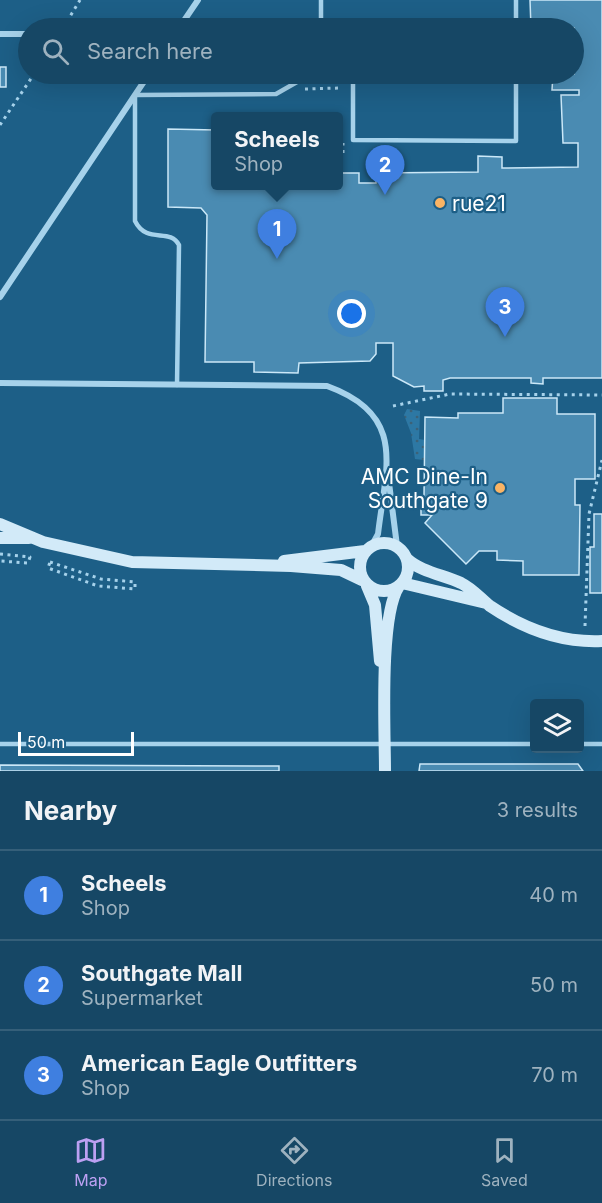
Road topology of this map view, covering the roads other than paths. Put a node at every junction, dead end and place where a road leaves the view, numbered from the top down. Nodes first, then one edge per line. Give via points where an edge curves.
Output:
1 (198, 0) edge
2 (321, 0) edge
3 (516, 0) edge
4 (186, 18) edge
5 (321, 18) edge
6 (516, 18) edge
7 (0, 34) edge
8 (18, 34) edge
9 (142, 84) edge
10 (294, 84) edge
11 (353, 84) edge
12 (516, 84) edge
13 (135, 95) junction
14 (0, 297) edge
15 (0, 383) edge
16 (177, 385) junction
17 (386, 463) junction
18 (0, 524) edge
19 (0, 538) edge
20 (30, 538) junction
21 (397, 546) junction
22 (369, 548) junction
23 (407, 559) junction
24 (261, 564) junction
25 (365, 583) junction
26 (401, 585) junction
27 (488, 604) junction
28 (602, 641) edge
29 (385, 683) junction
30 (0, 744) edge
31 (530, 744) edge
32 (584, 744) edge
33 (602, 744) edge
34 (385, 745) junction
35 (385, 771) edge

1 - 4 street
2 - 5 lane
3 - 6 lane
7 - 8 street
9 - 13 street
10 - 13 lane via 276,94
11 - 12 lane via 353,140 506,141 516,141
13 - 14 street
13 - 16 lane via 135,220 145,233 171,237 179,245
15 - 16 street
16 - 17 street via 327,386 345,393 379,419 387,443
17 - 21 street
17 - 22 street via 378,534
18 - 20 street
19 - 20 street
20 - 24 street via 132,562
21 - 22 street via 389,543
21 - 23 street
22 - 24 street
22 - 25 street via 359,565
23 - 26 street
23 - 27 street via 419,568 474,590
24 - 25 street via 341,570
25 - 26 street via 381,592
25 - 29 street via 375,604
26 - 27 street
26 - 29 street via 389,614
27 - 28 street via 543,634
29 - 34 street
30 - 34 lane
31 - 34 lane
32 - 33 lane
34 - 35 street

